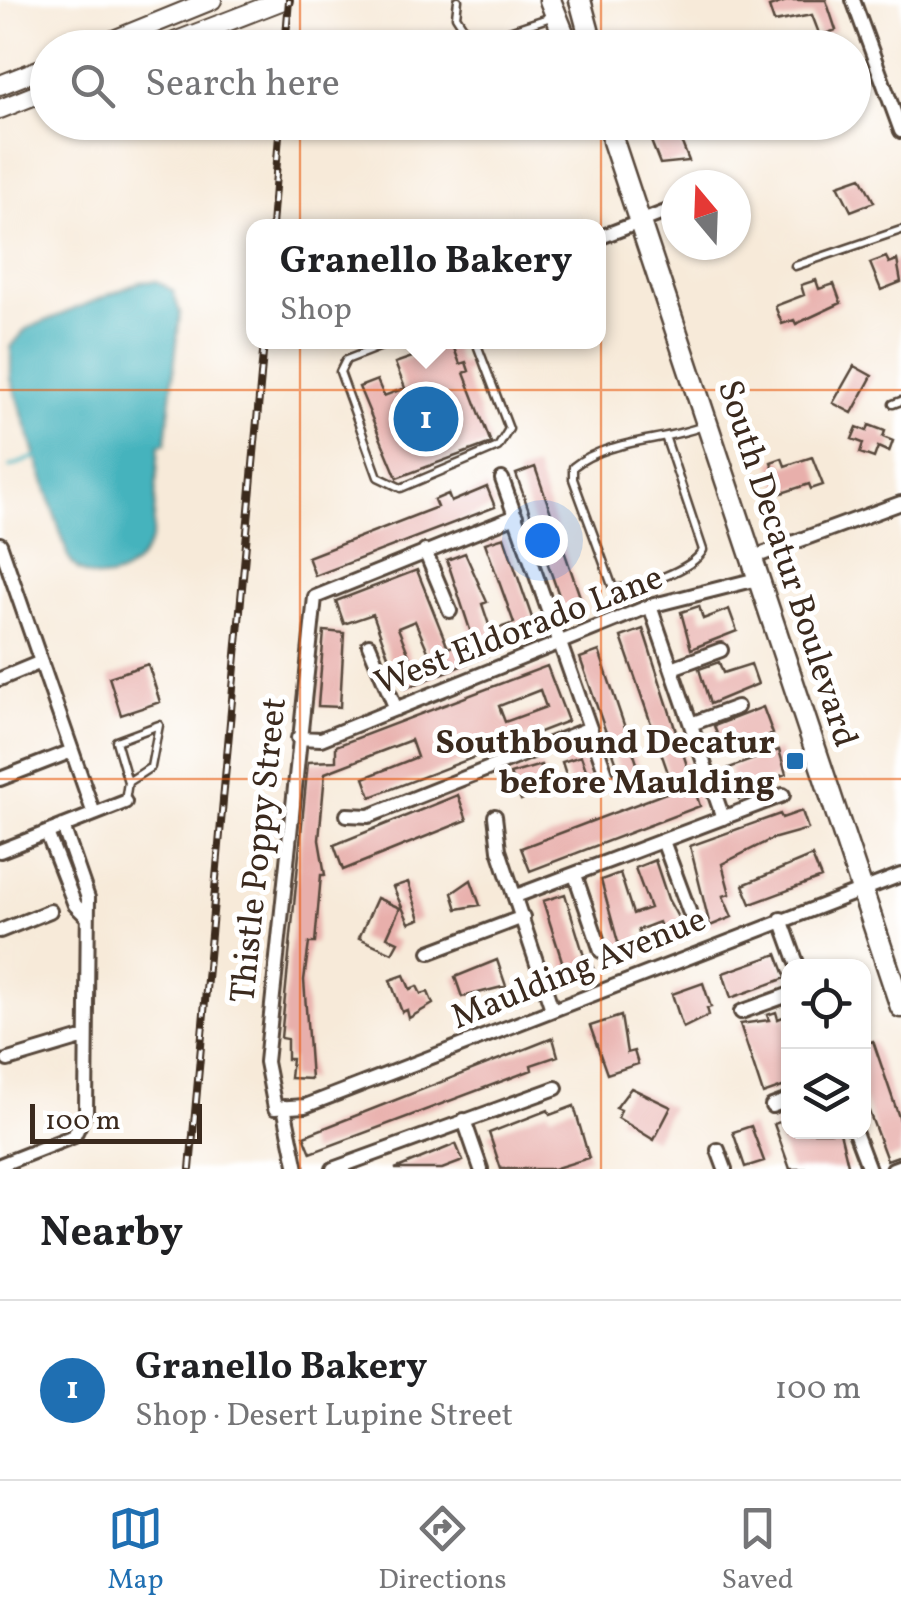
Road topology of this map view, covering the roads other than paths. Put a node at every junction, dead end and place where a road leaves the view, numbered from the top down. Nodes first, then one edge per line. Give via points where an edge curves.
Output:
1 (212, 0) edge
2 (283, 0) edge
3 (458, 0) edge
4 (580, 0) edge
5 (853, 0) edge
6 (552, 8) edge
7 (138, 30) edge
8 (206, 30) edge
9 (465, 30) edge
10 (505, 30) edge
11 (588, 30) edge
12 (864, 30) edge
13 (871, 48) edge
14 (30, 73) edge
15 (0, 85) edge
16 (30, 97) edge
17 (0, 109) edge
18 (901, 129) edge
19 (615, 140) edge
20 (661, 213) edge
21 (640, 220) junction
22 (901, 230) edge
23 (606, 235) edge
24 (795, 266) dead end
25 (374, 349) edge
26 (479, 349) edge
27 (709, 424) junction
28 (666, 439) junction
29 (502, 480) dead end
30 (901, 503) edge
31 (516, 516) junction
32 (0, 544) edge
33 (425, 551) junction
34 (754, 557) junction
35 (761, 578) junction
36 (650, 606) junction
37 (450, 611) dead end
38 (561, 643) junction
39 (369, 645) dead end
40 (722, 650) dead end
41 (42, 662) junction
42 (672, 668) junction
43 (0, 678) edge
44 (737, 707) dead end
45 (396, 709) junction
46 (691, 724) junction
47 (590, 728) junction
48 (298, 738) junction
49 (72, 750) junction
50 (0, 779) edge
51 (128, 782) junction
52 (609, 782) dead end
53 (783, 795) dead end
54 (125, 802) joint
55 (94, 814) junction
56 (347, 815) dead end
57 (495, 816) dead end
58 (723, 818) junction
59 (62, 826) junction
60 (47, 832) junction
61 (663, 841) junction
62 (0, 851) edge
63 (575, 875) junction
64 (901, 875) edge
65 (80, 876) junction
66 (66, 882) junction
67 (860, 889) junction
68 (516, 896) junction
69 (50, 911) dead end
70 (689, 911) dead end
71 (86, 916) junction
72 (523, 917) junction
73 (781, 919) junction
74 (0, 931) edge
75 (601, 951) dead end
76 (430, 952) dead end
77 (795, 959) edge
78 (781, 998) edge
79 (901, 1007) edge
80 (552, 1009) junction
81 (741, 1012) dead end
82 (84, 1037) junction
83 (8, 1060) dead end
84 (556, 1088) dead end
85 (781, 1103) edge
86 (772, 1106) dead end
87 (280, 1108) junction
88 (464, 1120) junction
89 (858, 1139) edge
90 (718, 1150) dead end
91 (0, 1165) edge
92 (901, 1166) edge
93 (297, 1169) edge
94 (334, 1169) edge
95 (481, 1169) edge
96 (725, 1169) edge
97 (868, 1169) edge
98 (893, 1169) edge

1 - 7 main road
2 - 8 main road
3 - 9 lane via 456,16
4 - 11 main road
5 - 12 street
6 - 10 lane
13 - 18 street
14 - 15 main road
16 - 17 main road
19 - 21 main road, South Decatur Boulevard
20 - 21 street
21 - 23 street
21 - 27 main road, South Decatur Boulevard
22 - 24 lane
25 - 26 lane via 346,360 340,372 378,477 401,488 506,439
27 - 28 lane
27 - 34 main road, South Decatur Boulevard
28 - 28 lane via 632,441 574,467 572,479 613,588 630,587 702,553
29 - 31 street
30 - 34 street
31 - 33 street
31 - 38 street
32 - 41 street
33 - 37 street
33 - 48 street, Thistle Poppy Street via 315,597
34 - 35 main road, South Decatur Boulevard
35 - 36 street, West Eldorado Lane
35 - 67 main road, South Decatur Boulevard
36 - 38 street, West Eldorado Lane
36 - 42 street
38 - 45 street, West Eldorado Lane
38 - 47 street
39 - 45 street
40 - 42 street
41 - 43 street
41 - 49 street
42 - 46 street
44 - 46 street
45 - 48 street, West Eldorado Lane via 321,739
46 - 58 street
47 - 52 street
47 - 56 street via 368,816
48 - 87 street, Thistle Poppy Street via 266,1062
49 - 50 street
49 - 55 street
51 - 51 lane via 116,741 159,725 151,767
51 - 54 lane
53 - 58 street
54 - 55 street
55 - 59 street
57 - 68 street
58 - 61 street
59 - 60 street
59 - 65 street
60 - 62 street
60 - 66 street
61 - 63 street
61 - 70 street
63 - 68 street
63 - 75 street
64 - 67 street, Maulding Avenue
65 - 66 lane
65 - 71 street
66 - 71 street
67 - 73 street, Maulding Avenue
67 - 79 main road, South Decatur Boulevard
68 - 72 street
69 - 74 street
71 - 82 street via 91,938
72 - 76 street
72 - 80 street
73 - 77 street
73 - 80 street, Maulding Avenue
78 - 81 street
80 - 87 street, Maulding Avenue via 305,1106
82 - 83 street
82 - 91 street via 88,1078 80,1130
84 - 88 street
85 - 86 street
87 - 93 street, Thistle Poppy Street
88 - 94 street
88 - 95 street
89 - 97 street
90 - 96 street
92 - 98 street

